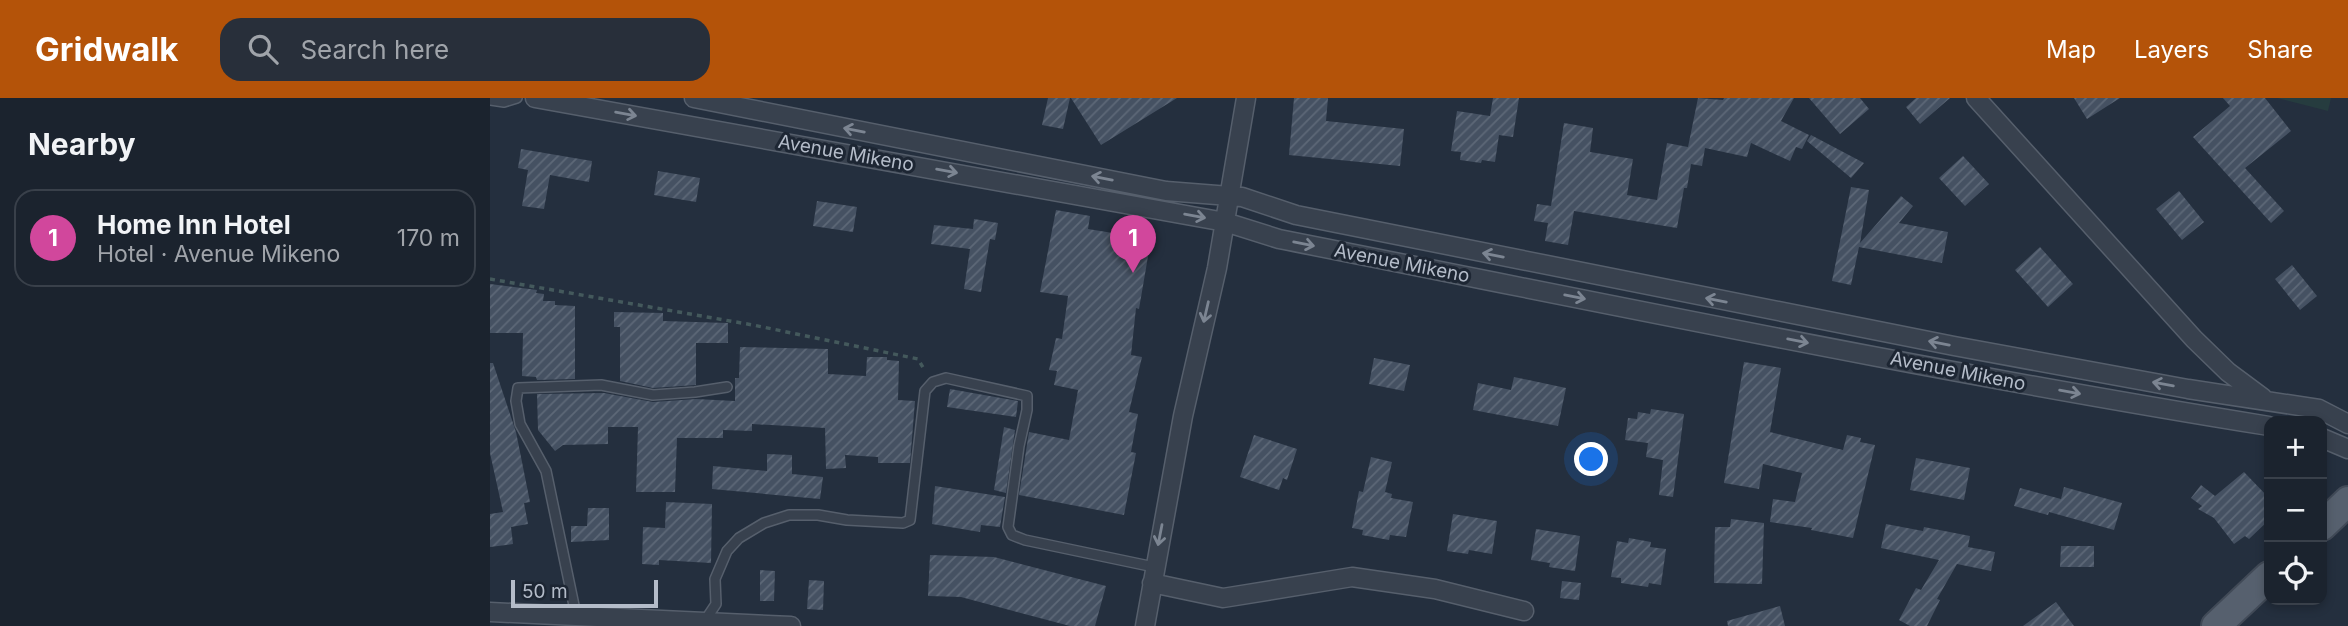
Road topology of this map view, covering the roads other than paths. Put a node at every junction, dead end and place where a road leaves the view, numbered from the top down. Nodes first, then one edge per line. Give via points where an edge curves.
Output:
1 (517, 98) edge
2 (535, 98) edge
3 (694, 98) edge
4 (1246, 98) edge
5 (1976, 98) edge
6 (490, 100) edge
7 (1228, 196) junction
8 (1225, 222) junction
9 (2228, 372) junction
10 (727, 387) dead end
11 (2206, 391) junction
12 (2269, 401) junction
13 (2185, 413) junction
14 (2275, 416) edge
15 (2348, 424) edge
16 (2264, 425) edge
17 (2327, 440) edge
18 (2348, 449) edge
19 (2348, 501) edge
20 (2327, 521) edge
21 (1153, 575) junction
22 (2264, 581) edge
23 (1524, 611) dead end
24 (490, 612) edge
25 (576, 615) junction
26 (602, 622) edge
27 (704, 622) junction
28 (791, 626) edge
29 (1145, 626) edge
30 (2216, 626) edge

1 - 6 lane
2 -> 8 street, Avenue Mikeno
7 -> 3 street, Avenue Mikeno via 1166,191
4 - 7 street
5 - 9 street
7 - 8 street
11 -> 7 street, Avenue Mikeno via 1716,300 1296,215
8 -> 13 street, Avenue Mikeno via 1279,239
8 -> 21 street
9 - 11 street
9 - 12 street
10 - 25 lane via 653,395 601,385 518,388 520,424 546,471
11 - 12 street, Avenue Mikeno
11 - 13 street
12 - 14 street
12 - 15 street, Avenue Mikeno via 2319,409
13 - 16 street, Avenue Mikeno
17 - 18 street
19 - 20 main road
21 - 23 street via 1223,598 1352,578 1435,589
21 - 27 lane via 1012,535 1008,527 1027,396 946,378 925,391 910,520 789,515 764,523 727,551 715,579 716,604
21 - 29 street
22 - 30 main road
24 - 25 street
25 - 26 street
26 - 27 street
27 - 28 street

